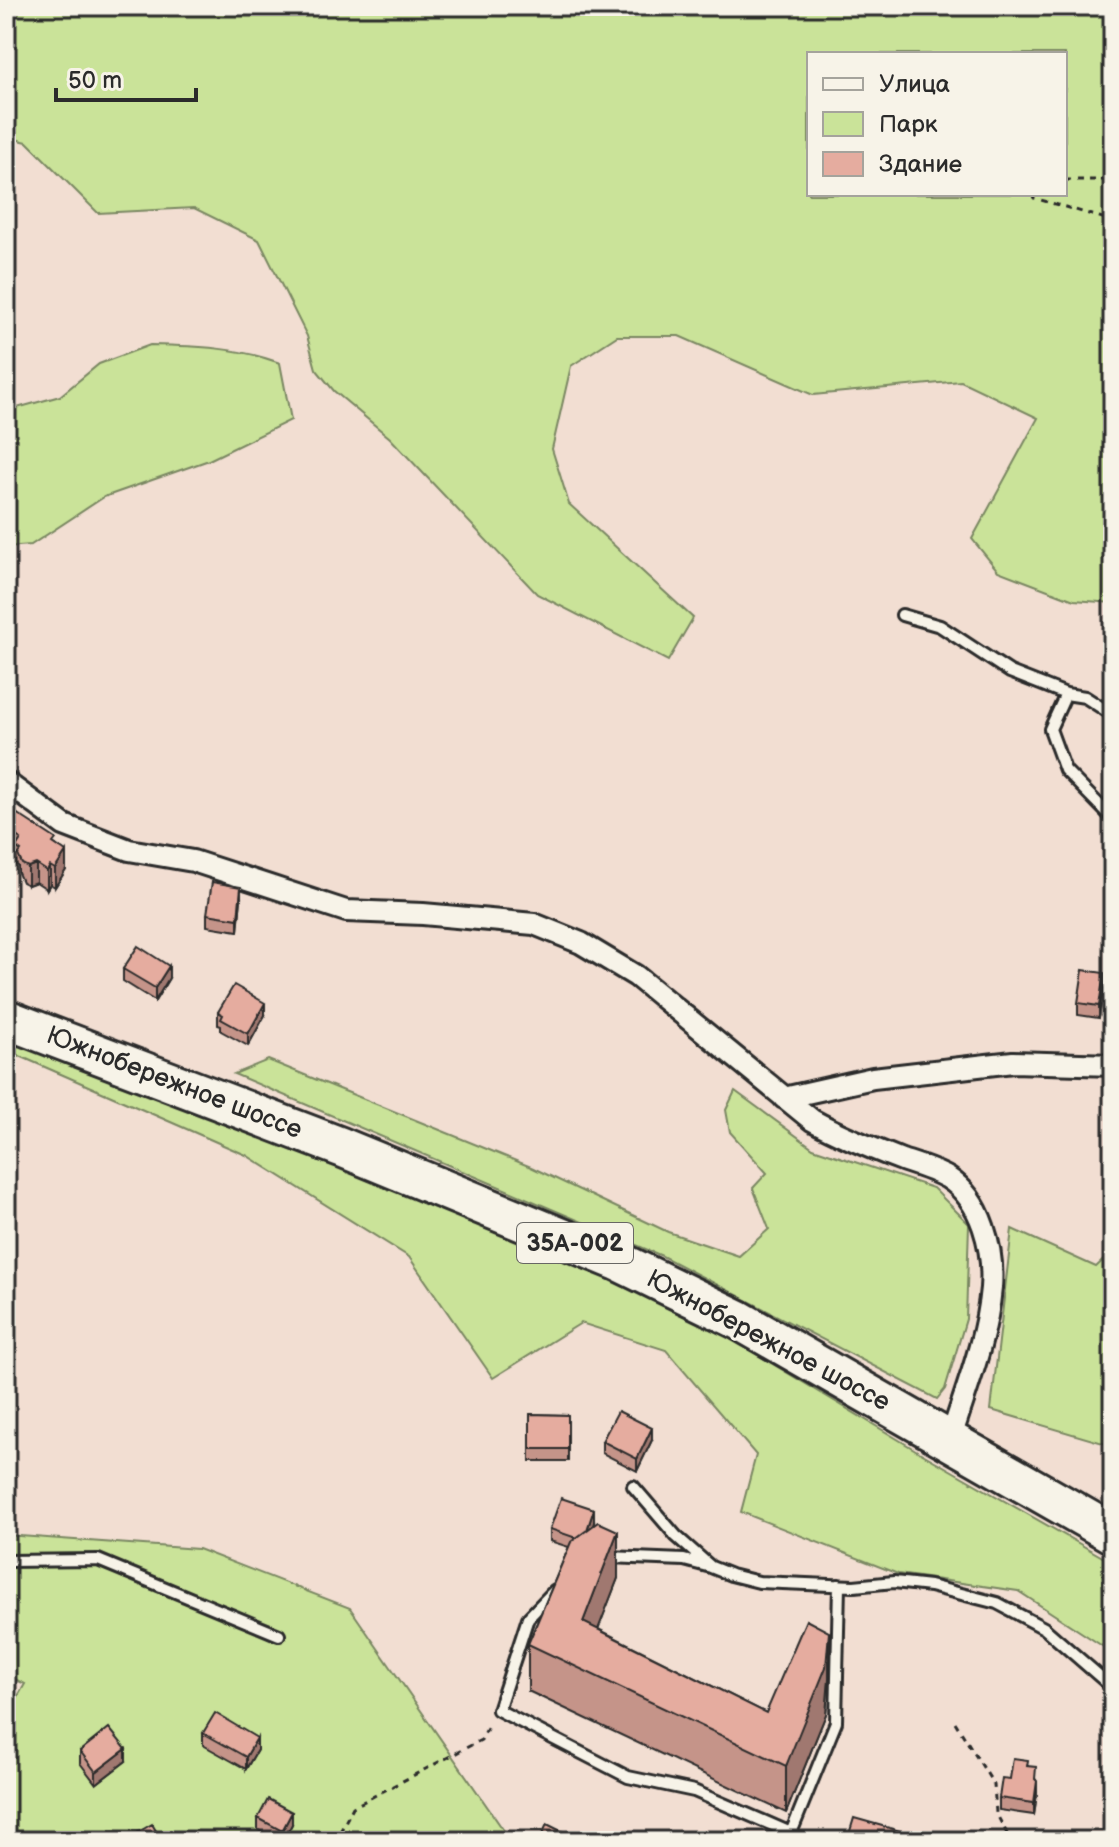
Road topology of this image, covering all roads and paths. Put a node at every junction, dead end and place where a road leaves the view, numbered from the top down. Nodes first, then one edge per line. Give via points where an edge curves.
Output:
1 (1067, 180) edge
2 (1113, 180) edge
3 (1033, 196) edge
4 (1113, 221) edge
5 (902, 615) dead end
6 (1066, 694) junction
7 (1113, 715) edge
8 (6, 782) edge
9 (1113, 819) edge
10 (6, 1003) edge
11 (6, 1019) edge
12 (1113, 1065) edge
13 (784, 1098) junction
14 (1113, 1228) edge
15 (1113, 1250) edge
16 (955, 1425) junction
17 (633, 1486) dead end
18 (1113, 1515) edge
19 (1113, 1534) edge
20 (6, 1561) edge
21 (591, 1564) edge
22 (711, 1567) junction
23 (565, 1579) edge
24 (839, 1585) junction
25 (279, 1635) dead end
26 (1113, 1688) edge
27 (493, 1719) dead end
28 (955, 1722) dead end
29 (332, 1841) edge
30 (1011, 1841) edge

1 - 2 path
3 - 4 path
5 - 6 lane via 940,626 1010,672
6 - 7 lane via 1085,697
6 - 9 lane via 1050,729 1065,770
8 - 13 street via 64,825 129,850 193,861 346,911 534,924 581,943 636,976
10 - 16 highway, Южнобережное шоссе / 35А-002 via 626,1248 745,1307
11 - 19 highway, Южнобережное шоссе / 35А-002 via 341,1147 618,1261 737,1319
12 - 13 street via 1013,1062 873,1078
13 - 16 street via 843,1137 949,1179 981,1217 991,1287
14 - 15 lane
16 - 18 highway, Южнобережное шоссе / 35А-002
17 - 22 lane
20 - 25 lane via 98,1560
21 - 22 lane via 603,1557 684,1560
22 - 24 lane via 759,1582
23 - 24 lane via 528,1618 498,1710 628,1777 694,1791 791,1833 836,1722
24 - 26 lane via 930,1586 997,1603 1044,1628
27 - 29 path via 481,1740 353,1807
28 - 30 path via 994,1785 996,1813

